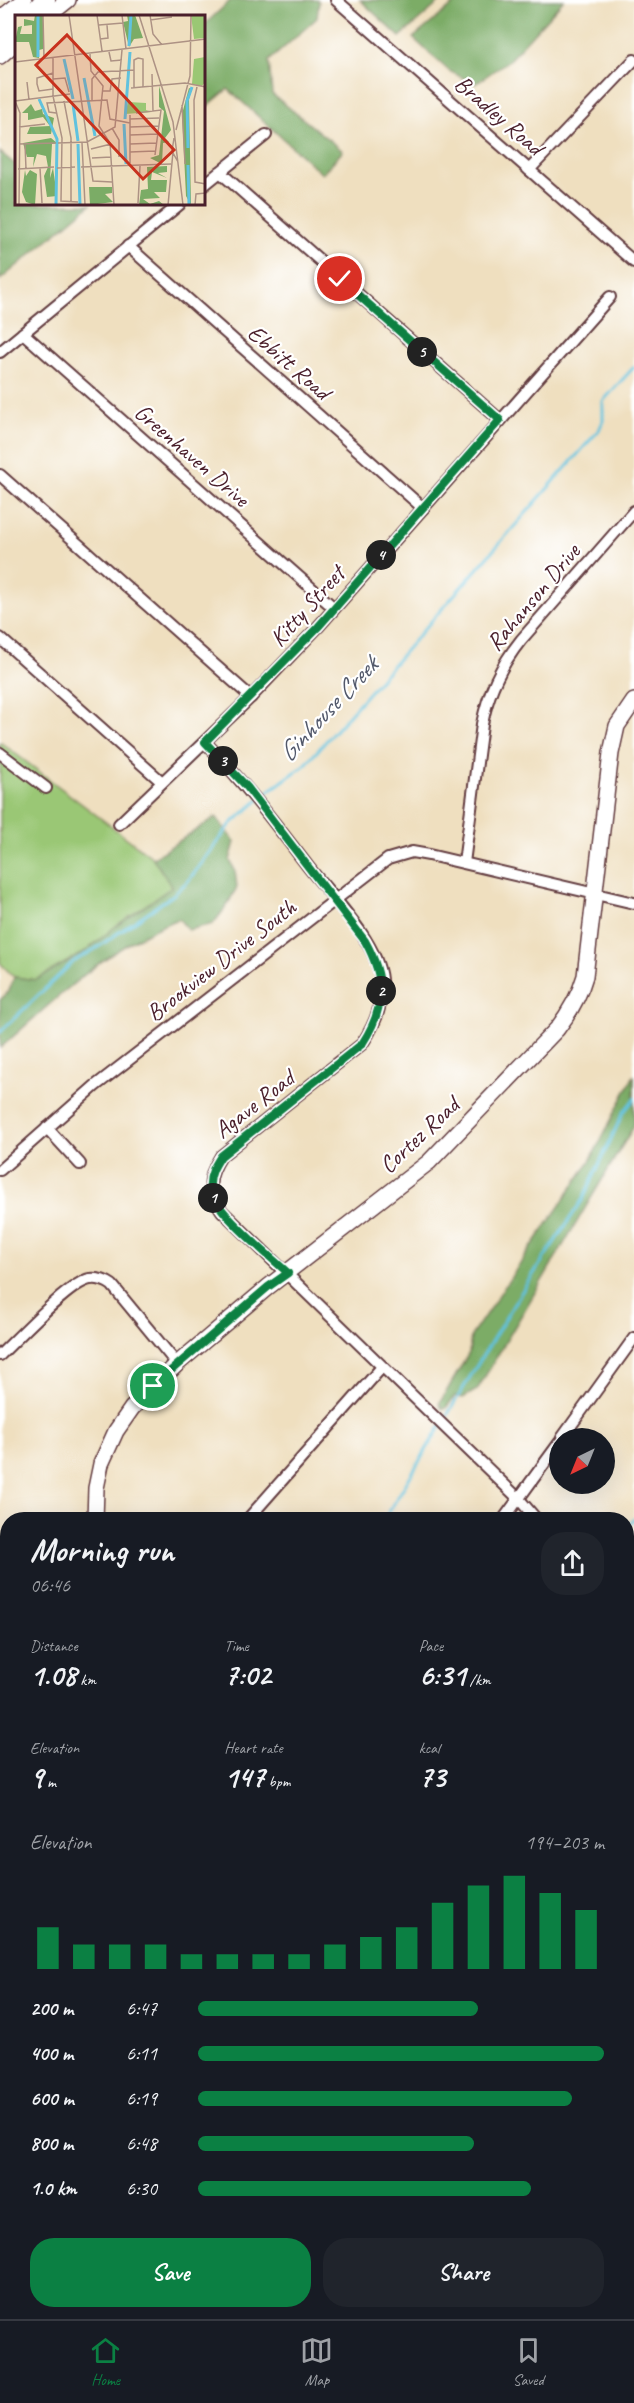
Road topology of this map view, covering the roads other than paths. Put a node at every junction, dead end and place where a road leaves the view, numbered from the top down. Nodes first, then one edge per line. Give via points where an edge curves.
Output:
1 (24, 0) edge
2 (45, 0) edge
3 (68, 0) edge
4 (336, 0) edge
5 (30, 15) edge
6 (49, 15) edge
7 (0, 20) edge
8 (15, 27) edge
9 (0, 39) edge
10 (15, 43) edge
11 (0, 56) edge
12 (634, 60) edge
13 (266, 135) dead end
14 (529, 170) junction
15 (220, 172) junction
16 (206, 183) edge
17 (178, 206) edge
18 (128, 246) junction
19 (634, 262) edge
20 (610, 297) dead end
21 (23, 333) junction
22 (0, 352) edge
23 (500, 420) junction
24 (0, 475) edge
25 (423, 508) junction
26 (634, 511) edge
27 (334, 608) junction
28 (0, 638) edge
29 (251, 697) junction
30 (634, 701) edge
31 (205, 742) junction
32 (0, 753) edge
33 (162, 782) junction
34 (46, 788) dead end
35 (119, 824) dead end
36 (464, 863) junction
37 (595, 894) junction
38 (333, 898) junction
39 (634, 903) edge
40 (47, 1128) junction
41 (80, 1164) dead end
42 (0, 1170) edge
43 (288, 1273) junction
44 (634, 1338) edge
45 (0, 1355) edge
46 (177, 1364) junction
47 (382, 1367) junction
48 (570, 1428) edge
49 (549, 1457) edge
50 (519, 1499) junction
51 (94, 1512) edge
52 (254, 1512) edge
53 (509, 1512) edge
54 (530, 1512) edge

1 - 7 street
2 - 5 highway
3 - 6 street
4 - 14 street, Bradley Road
8 - 9 highway
10 - 11 street
12 - 14 street
13 - 15 street
14 - 19 street, Bradley Road
15 - 16 street
15 - 23 street
17 - 18 street
18 - 21 street
18 - 25 street, Ebbitt Road
20 - 23 street, Kitty Street
21 - 22 street
21 - 27 street, Greenhaven Drive
23 - 25 street, Kitty Street
24 - 29 street
25 - 27 street, Kitty Street
26 - 36 street, Rahanson Drive via 521,640 499,672 482,724
27 - 29 street, Kitty Street
28 - 33 street
29 - 31 street, Kitty Street
30 - 37 street, Cortez Road via 617,726 611,753
31 - 33 street, Kitty Street
31 - 38 street, Agave Road via 247,787
32 - 34 street
33 - 35 street, Kitty Street
36 - 37 street, Brookview Drive South
36 - 38 street, Brookview Drive South via 412,852 396,856
37 - 39 street, Brookview Drive South
37 - 43 street, Cortez Road via 581,991 556,1029 429,1162
38 - 40 street, Brookview Drive South via 94,1086
38 - 43 street, Agave Road via 375,958 381,979 374,1027 342,1061 221,1156 213,1168 210,1184 222,1211
40 - 41 street
40 - 42 street, Brookview Drive South
43 - 46 street, Cortez Road
43 - 47 street, Agave Road
44 - 48 street
45 - 46 street via 73,1287 97,1279 112,1286
46 - 51 street, Cortez Road via 132,1407 116,1431 101,1464
47 - 50 street, Agave Road
47 - 52 street
49 - 50 street
50 - 53 street
50 - 54 street, Agave Road

